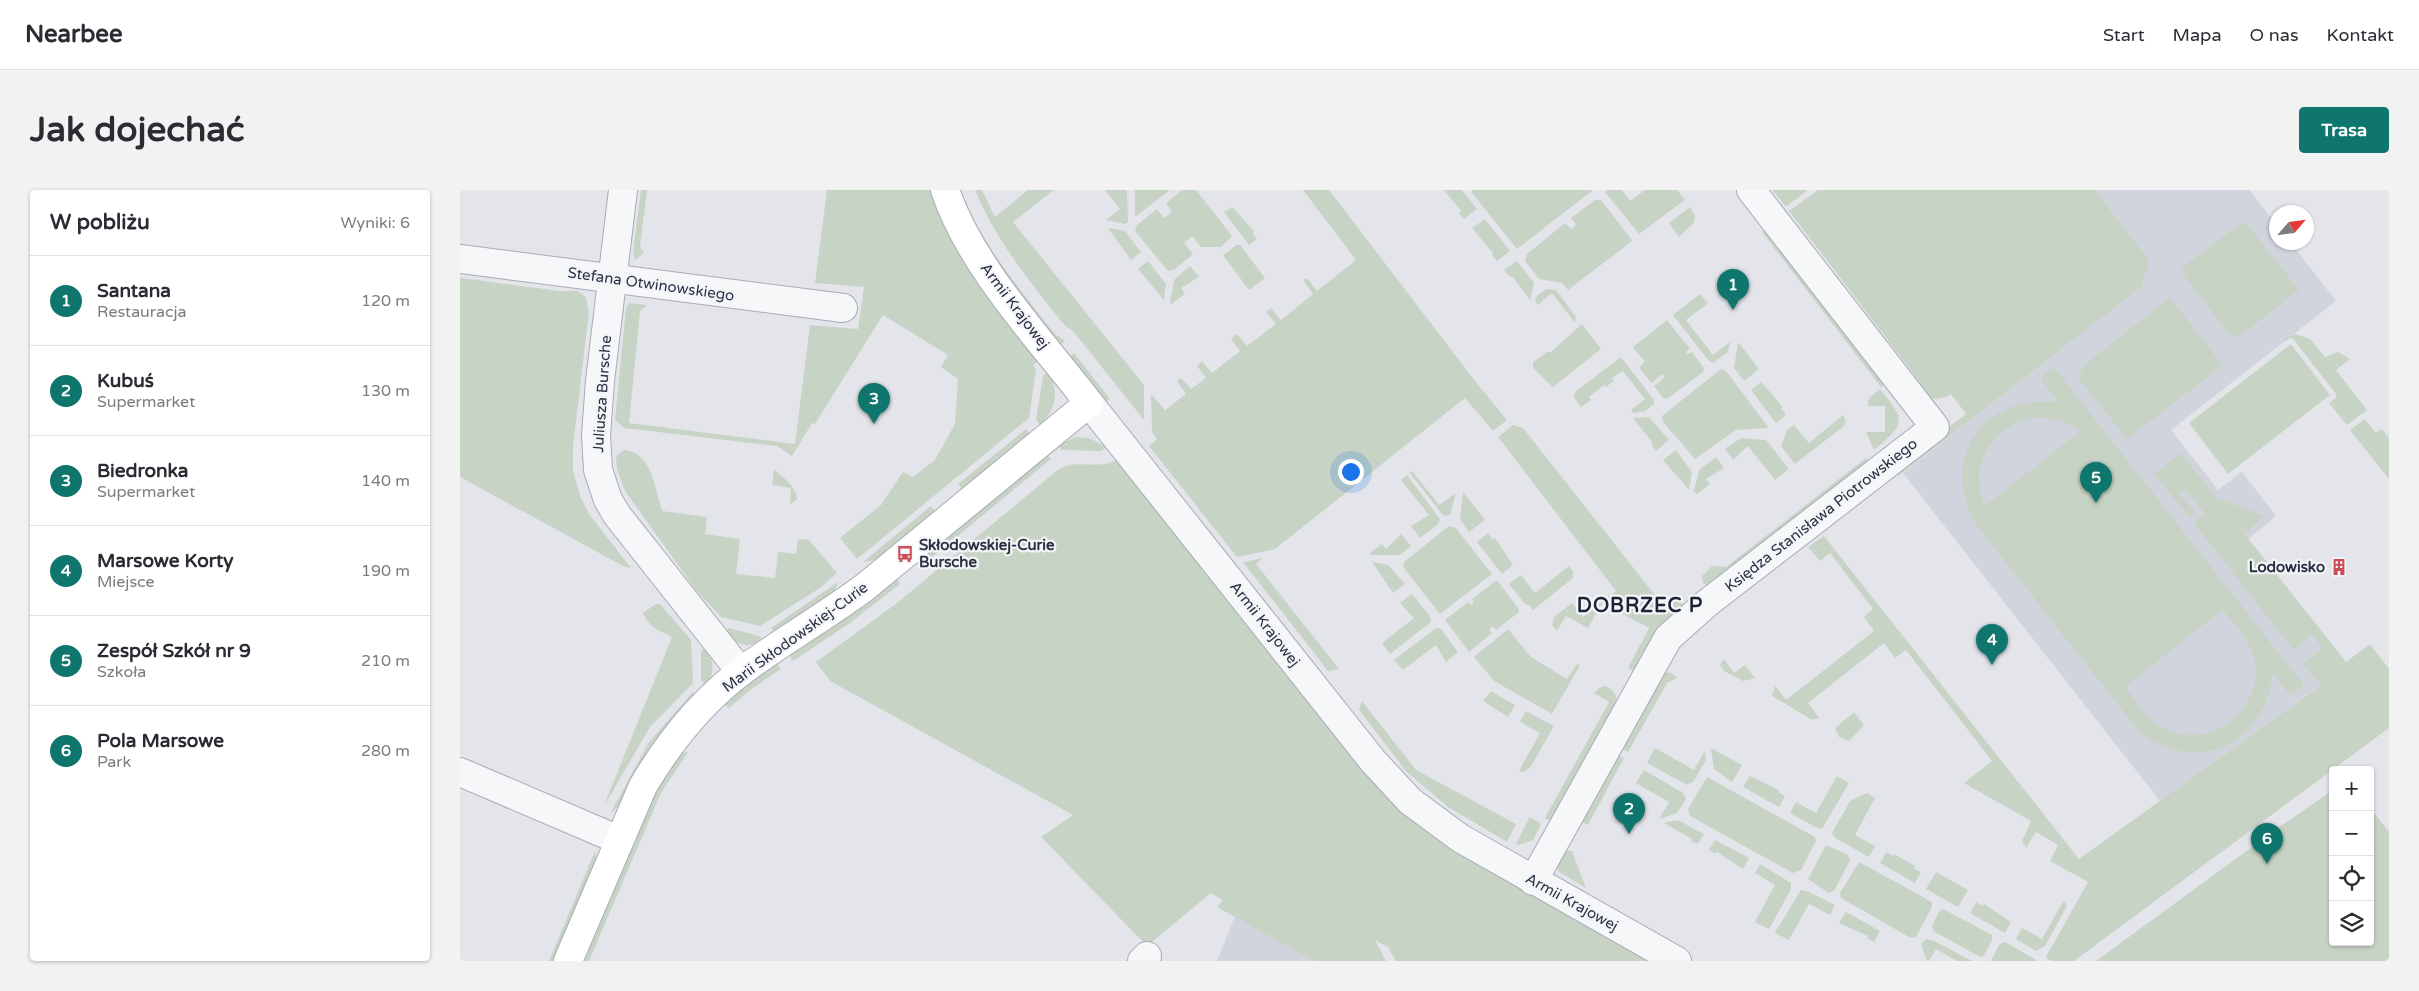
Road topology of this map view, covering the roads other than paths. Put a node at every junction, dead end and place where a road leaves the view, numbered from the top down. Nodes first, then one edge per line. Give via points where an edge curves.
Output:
1 (623, 190) edge
2 (945, 190) edge
3 (1750, 190) edge
4 (460, 259) edge
5 (612, 279) junction
6 (843, 308) dead end
7 (1089, 403) junction
8 (741, 672) junction
9 (460, 772) edge
10 (619, 840) junction
11 (1533, 881) junction
12 (568, 961) edge
13 (1677, 961) edge

1 - 5 street, Juliusza Bursche
2 - 7 street, Armii Krajowej via 978,258
3 - 11 street, Księdza Stanisława Piotrowskiego via 1935,427 1679,626 1660,650
4 - 5 street, Stefana Otwinowskiego
5 - 6 street, Stefana Otwinowskiego
5 - 8 street, Juliusza Bursche via 598,408 596,452 602,485 612,507 631,534
7 - 8 street, Marii Skłodowskiej-Curie via 865,587
7 - 11 street, Armii Krajowej via 1394,785 1441,825
8 - 10 street, Marii Skłodowskiej-Curie via 710,699 668,747 643,786
9 - 10 street
10 - 12 street, Marii Skłodowskiej-Curie
11 - 13 street, Armii Krajowej

